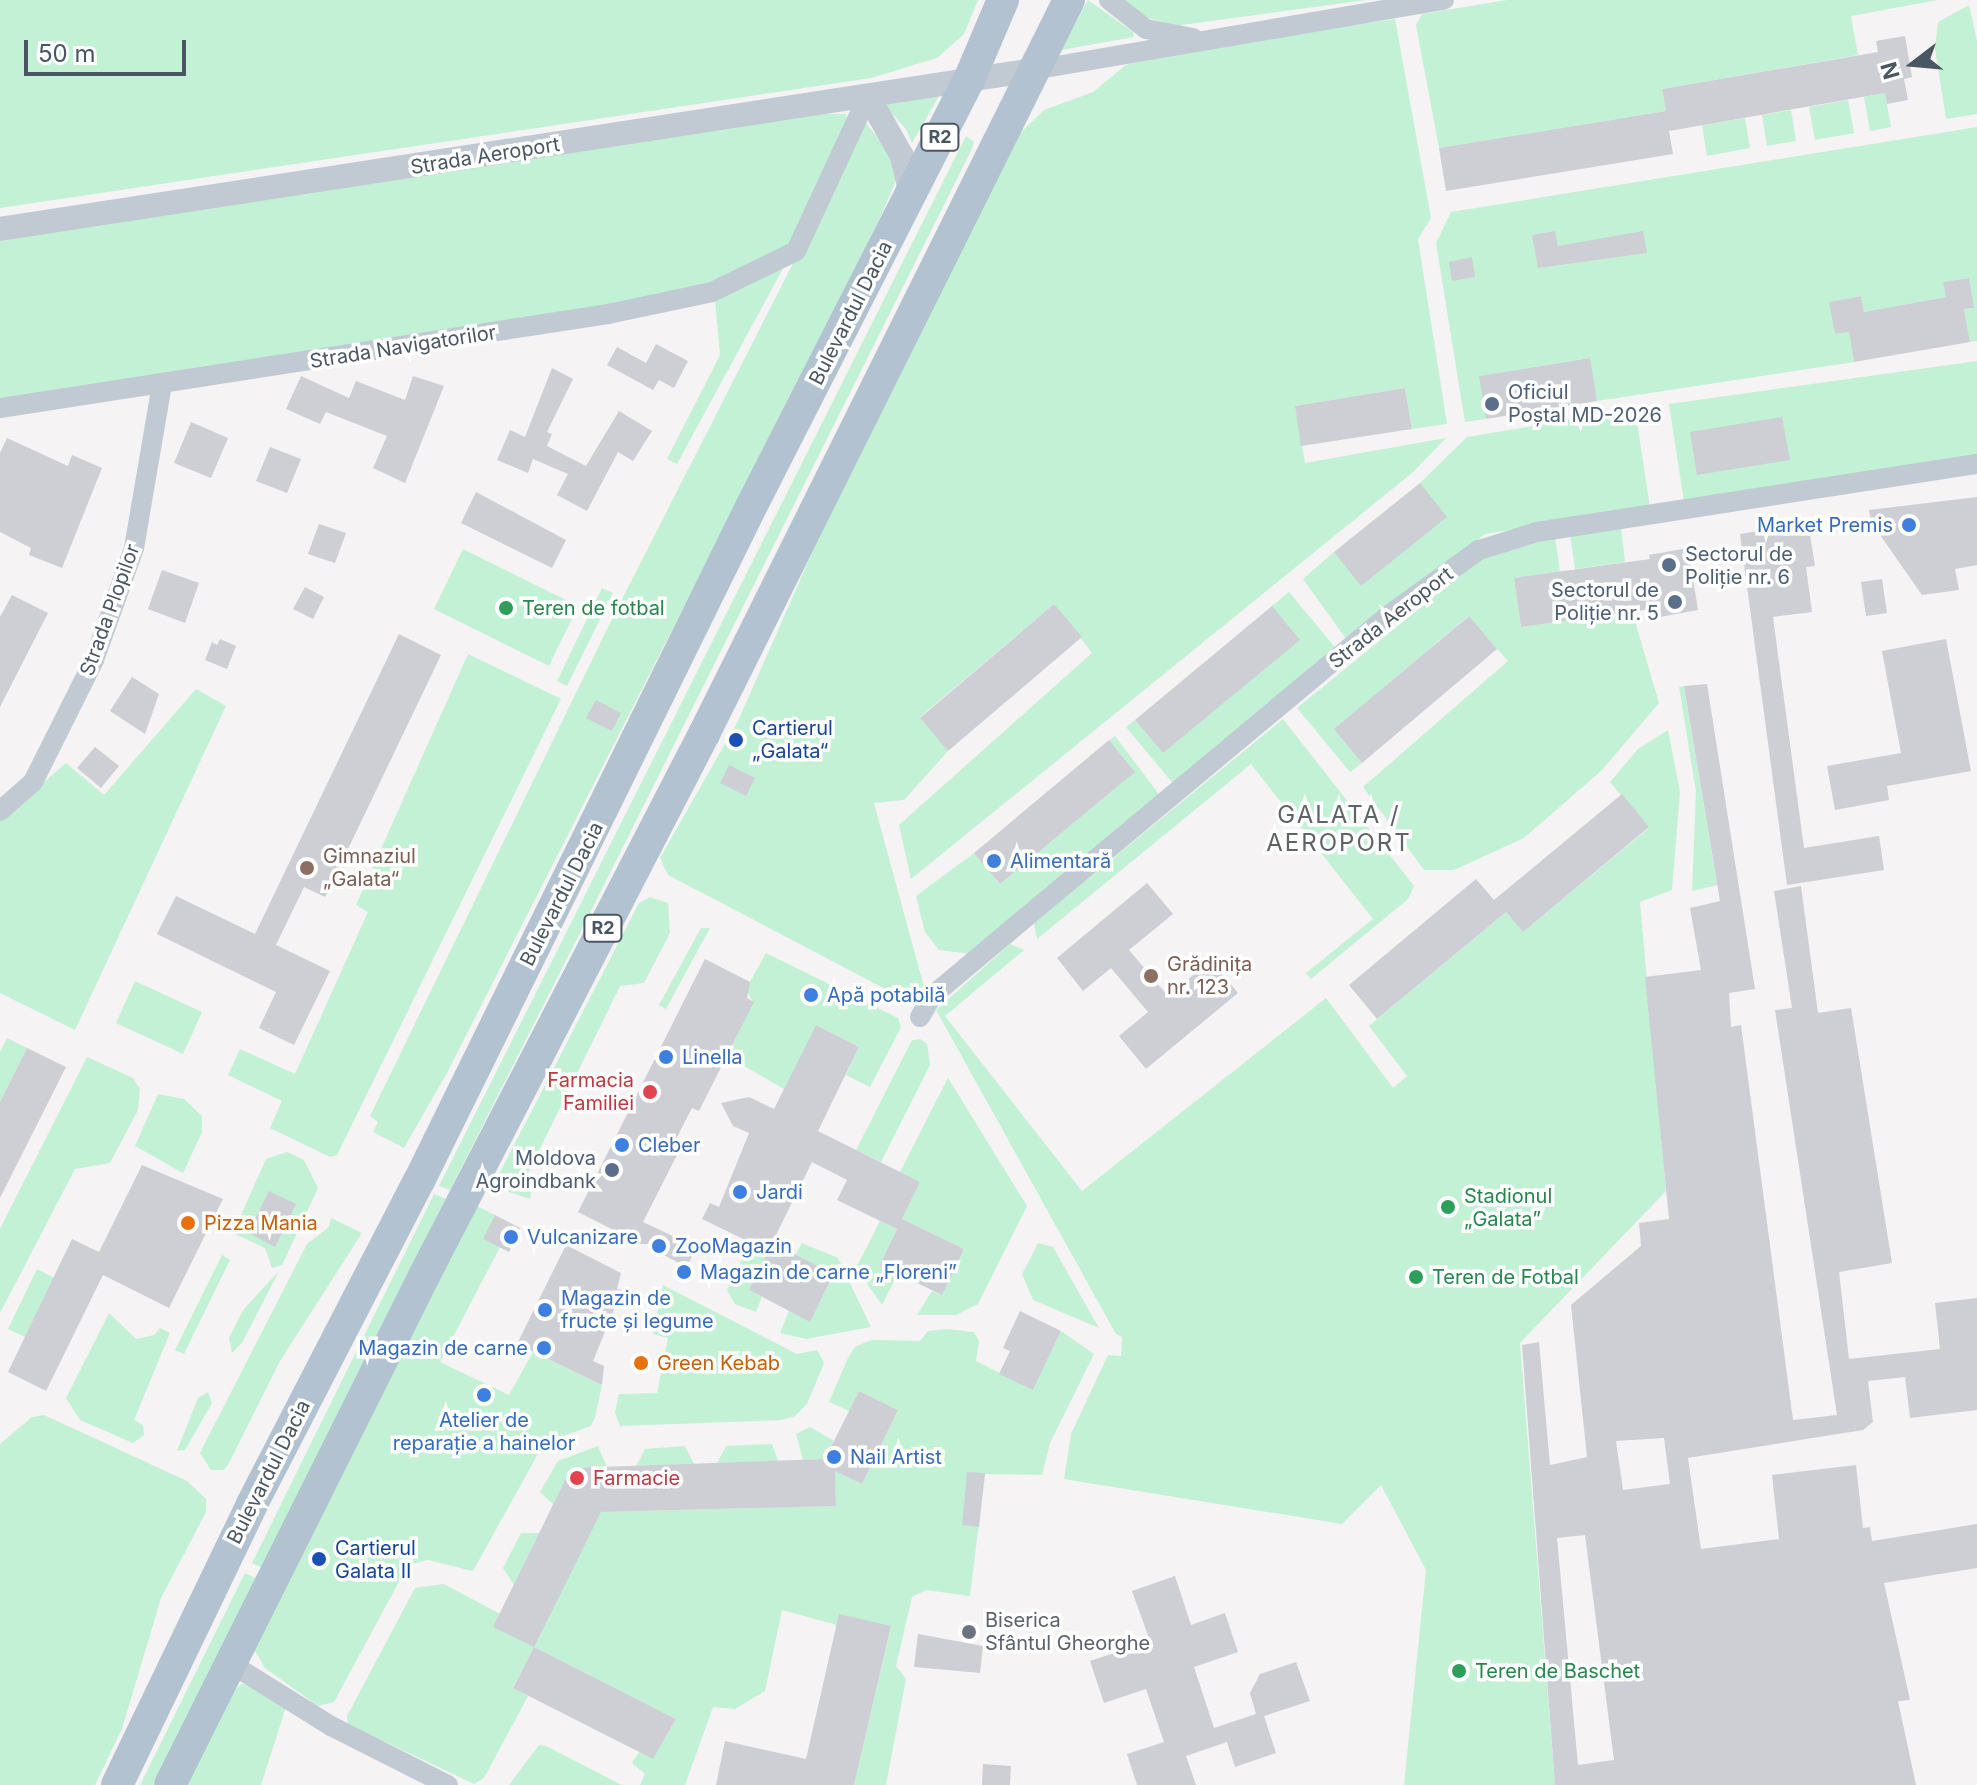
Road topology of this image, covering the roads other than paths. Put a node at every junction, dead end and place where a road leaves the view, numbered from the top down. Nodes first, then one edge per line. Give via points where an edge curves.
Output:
1 (1003, 0) edge
2 (1069, 0) edge
3 (1109, 0) edge
4 (1444, 0) edge
5 (1205, 40) junction
6 (1033, 70) junction
7 (969, 80) junction
8 (868, 96) junction
9 (911, 195) junction
10 (0, 229) edge
11 (162, 385) junction
12 (0, 408) edge
13 (1977, 464) edge
14 (0, 811) edge
15 (920, 1017) dead end
16 (230, 1663) junction
17 (117, 1785) edge
18 (170, 1785) edge
19 (448, 1785) edge

1 - 7 main road, Bulevardul Dacia / R2
2 - 6 main road, R2
3 - 5 street via 1146,29
4 - 5 street
5 - 6 street
6 - 7 street, Strada Aeroport
6 - 16 main road, R2 via 711,720
7 - 8 street, Strada Aeroport
7 - 9 main road, Bulevardul Dacia / R2
8 - 9 street via 902,156
8 - 10 street, Strada Aeroport
8 - 11 street, Strada Navigatorilor via 796,251 742,280 682,302
9 - 17 main road, Bulevardul Dacia / R2 via 252,1504
11 - 12 street, Strada Navigatorilor
11 - 14 street, Strada Plopilor via 134,548 94,660 33,782
13 - 15 street, Strada Aeroport via 1537,532 1479,550 1386,617 1013,928 932,996
16 - 18 main road, R2
16 - 19 street via 331,1726

